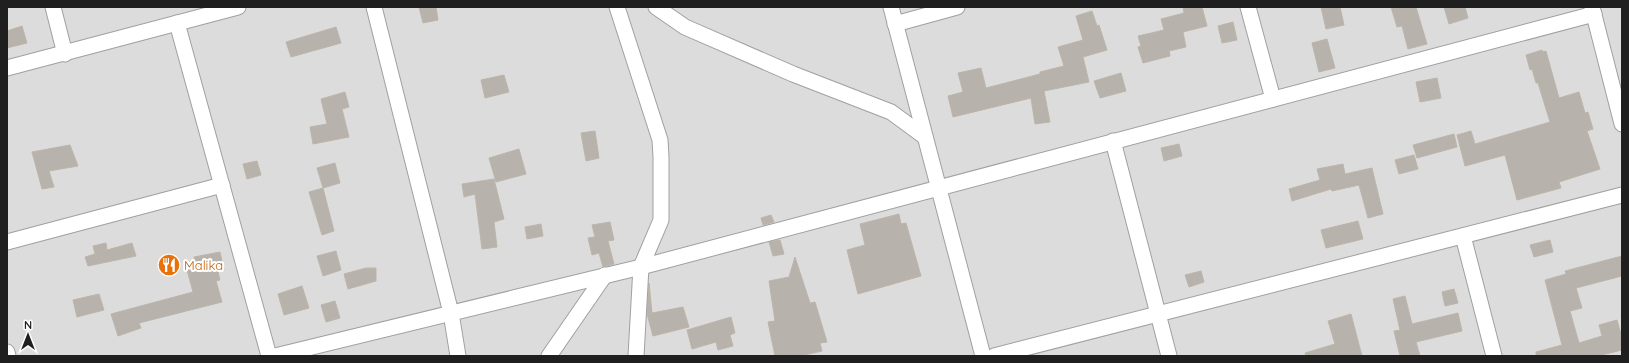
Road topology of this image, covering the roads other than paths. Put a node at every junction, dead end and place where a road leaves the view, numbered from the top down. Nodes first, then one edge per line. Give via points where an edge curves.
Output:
1 (53, 7) edge
2 (238, 7) edge
3 (374, 7) edge
4 (617, 7) edge
5 (656, 7) edge
6 (891, 7) edge
7 (957, 7) edge
8 (1248, 7) edge
9 (1593, 11) edge
10 (177, 23) junction
11 (895, 24) junction
12 (65, 54) junction
13 (7, 68) edge
14 (1617, 87) edge
15 (1273, 99) junction
16 (1622, 124) edge
17 (925, 137) junction
18 (1113, 141) junction
19 (222, 185) junction
20 (938, 188) junction
21 (1622, 195) edge
22 (1463, 236) junction
23 (7, 242) edge
24 (641, 267) junction
25 (605, 276) junction
26 (451, 313) junction
27 (1158, 314) junction
28 (7, 352) edge
29 (8, 356) edge
30 (269, 356) edge
31 (275, 356) edge
32 (458, 356) edge
33 (549, 356) edge
34 (636, 356) edge
35 (983, 356) edge
36 (994, 356) edge
37 (1170, 356) edge
38 (1494, 356) edge

1 - 12 street
2 - 10 street
3 - 26 street
4 - 24 street via 660,140 660,220
5 - 17 street via 685,27 793,74 891,112
6 - 11 street
7 - 11 street
8 - 15 street
9 - 14 street
9 - 15 street
10 - 12 street
10 - 19 street
11 - 17 street
12 - 13 street
14 - 16 street
15 - 18 street
17 - 20 street
18 - 20 street
18 - 27 street
19 - 23 street
19 - 30 street
20 - 24 street
20 - 35 street
21 - 22 street
22 - 27 street
22 - 38 street
24 - 25 street
24 - 34 street
25 - 26 street
25 - 33 street
26 - 31 street
26 - 32 street
27 - 36 street
27 - 37 street
28 - 29 street

